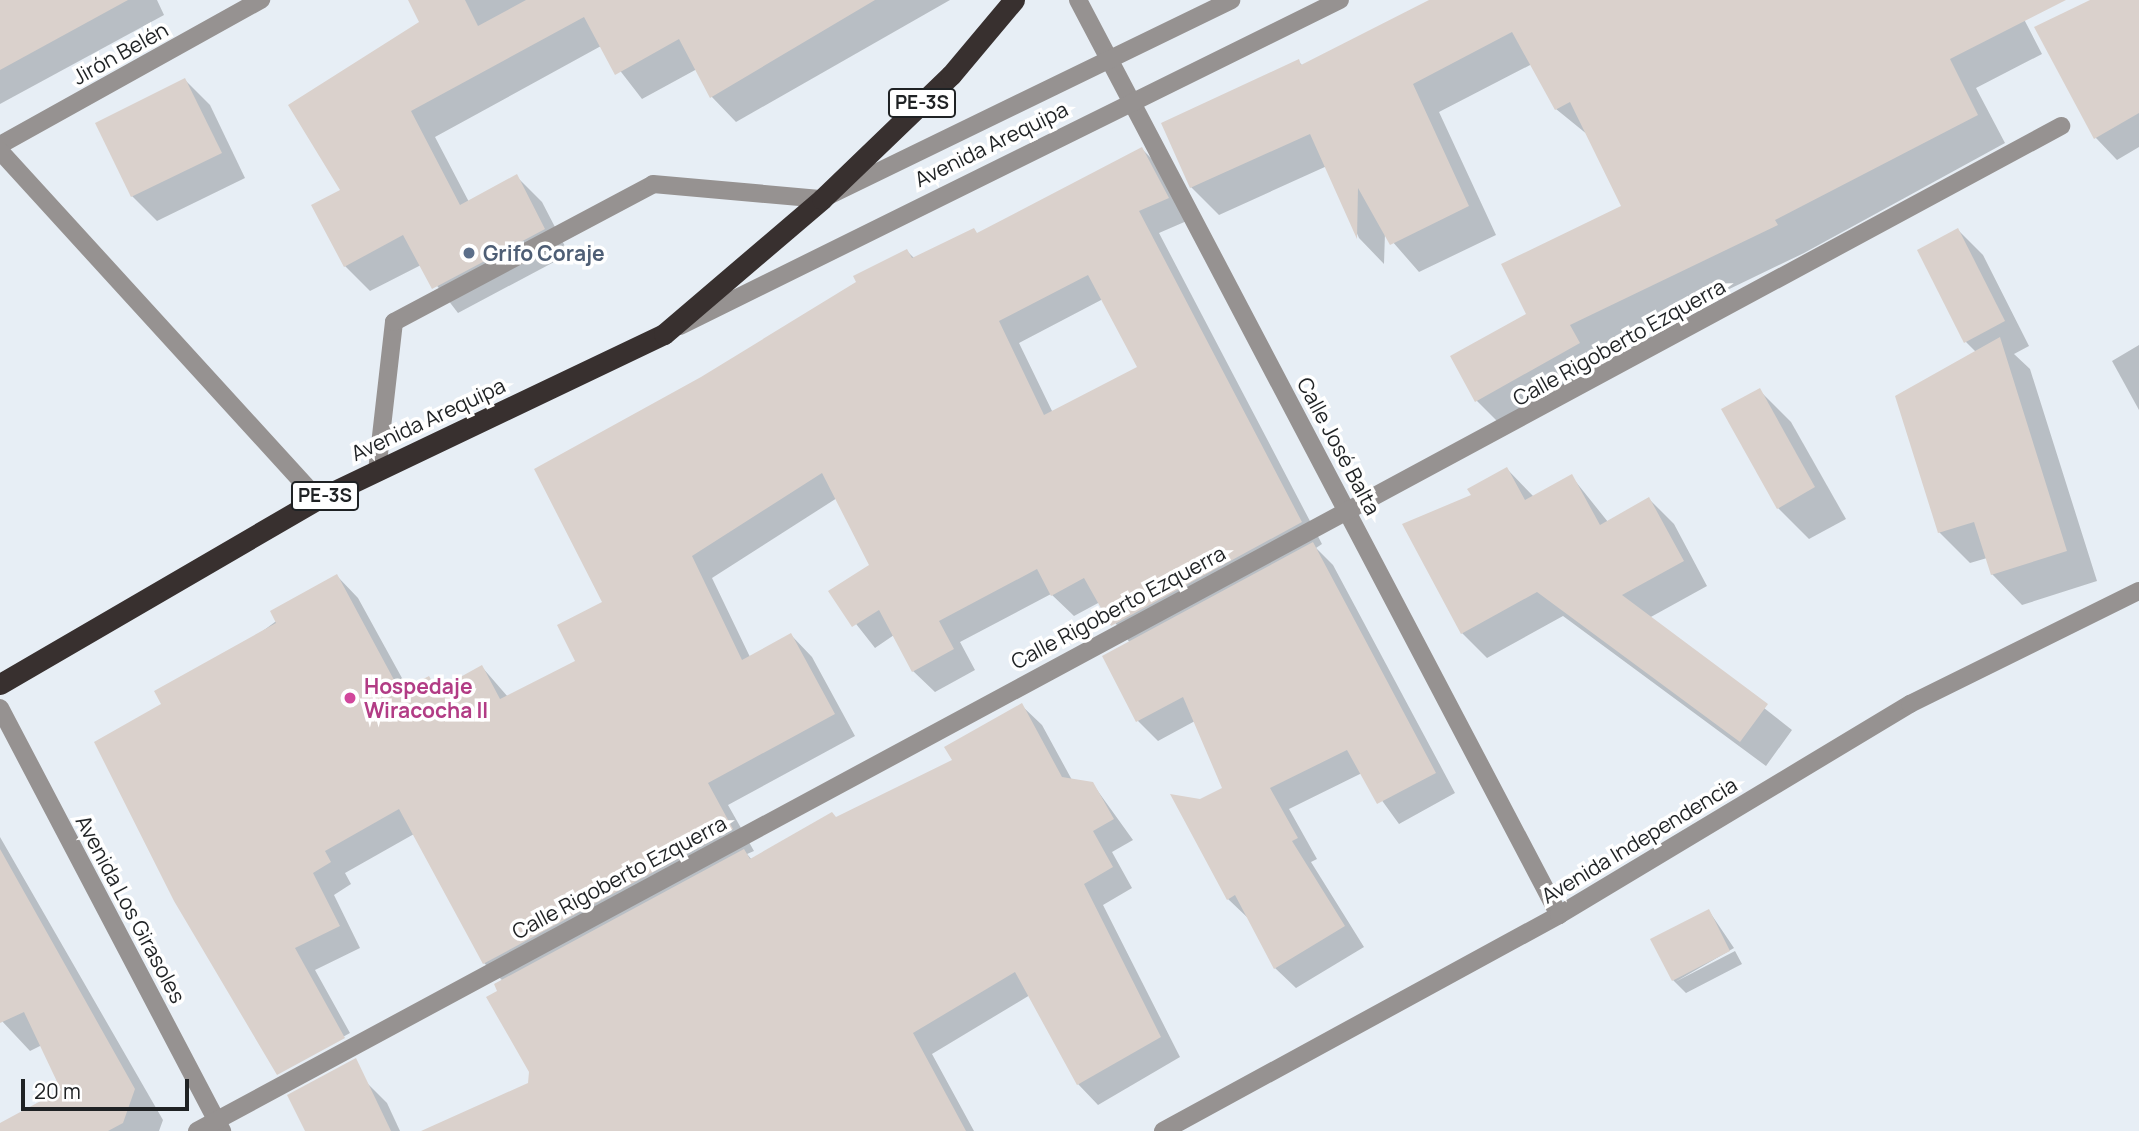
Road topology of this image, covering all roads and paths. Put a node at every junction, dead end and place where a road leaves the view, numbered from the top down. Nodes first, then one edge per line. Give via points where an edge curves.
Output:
1 (261, 0) edge
2 (1014, 0) edge
3 (1078, 0) edge
4 (1231, 0) edge
5 (1340, 0) edge
6 (1110, 61) junction
7 (1130, 102) junction
8 (2061, 126) dead end
9 (0, 145) edge
10 (0, 152) edge
11 (822, 199) junction
12 (664, 334) junction
13 (377, 471) junction
14 (318, 499) junction
15 (1347, 509) junction
16 (2139, 591) edge
17 (0, 684) edge
18 (0, 708) edge
19 (1559, 915) junction
20 (219, 1126) edge
21 (197, 1131) edge
22 (1163, 1131) edge

1 - 9 street, Jirón Belén
2 - 11 highway, PE-3S via 951,75
3 - 6 street, Calle José Balta
4 - 6 street, Avenida Arequipa
5 - 7 street, Avenida Arequipa
6 - 7 street, Calle José Balta
6 - 11 street, Avenida Arequipa
7 - 12 street, Avenida Arequipa
7 - 15 street, Calle José Balta
8 - 15 street, Calle Rigoberto Ezquerra via 1520,422
10 - 14 street
11 - 12 highway, Avenida Arequipa / PE-3S
11 - 13 street via 653,184 394,322
12 - 13 highway, Avenida Arequipa / PE-3S
13 - 14 highway, Avenida Arequipa / PE-3S
14 - 17 highway, Avenida Arequipa / PE-3S
15 - 19 street, Calle José Balta
15 - 20 street, Calle Rigoberto Ezquerra
16 - 19 street, Avenida Independencia via 1910,704
18 - 20 street, Avenida Los Girasoles
19 - 22 street, Avenida Independencia
20 - 21 street, Calle Rigoberto Ezquerra

